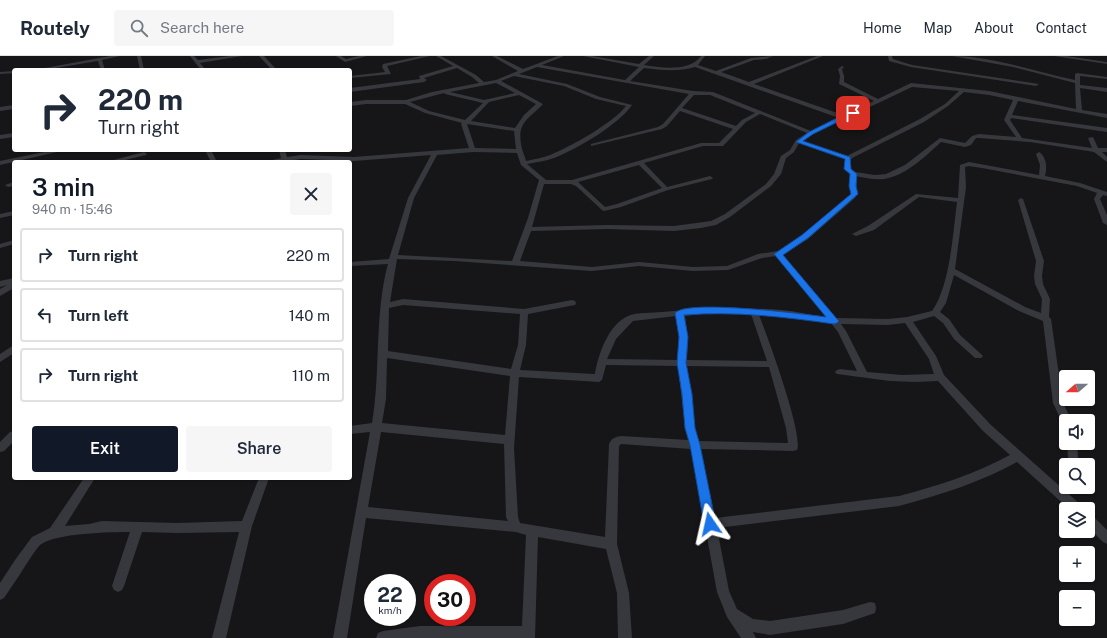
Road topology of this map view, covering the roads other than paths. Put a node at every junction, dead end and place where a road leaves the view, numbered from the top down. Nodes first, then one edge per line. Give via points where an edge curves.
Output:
1 (118, 56) edge
2 (139, 56) edge
3 (192, 56) edge
4 (240, 56) edge
5 (261, 56) edge
6 (338, 56) edge
7 (365, 56) edge
8 (428, 56) edge
9 (438, 56) edge
10 (494, 56) edge
11 (585, 56) edge
12 (652, 56) edge
13 (703, 56) edge
14 (771, 56) edge
15 (821, 56) edge
16 (890, 56) edge
17 (954, 56) edge
18 (1056, 56) edge
19 (557, 57) edge
20 (602, 58) edge
21 (975, 59) junction
22 (100, 60) junction
23 (196, 62) junction
24 (1107, 62) edge
25 (642, 65) junction
26 (695, 65) junction
27 (536, 66) junction
28 (456, 67) junction
29 (842, 67) dead end
30 (49, 68) edge
31 (102, 68) edge
32 (142, 68) edge
33 (202, 68) edge
34 (273, 68) edge
35 (937, 69) junction
36 (522, 71) junction
37 (0, 72) edge
38 (12, 72) edge
39 (717, 72) junction
40 (1107, 72) edge
41 (972, 74) junction
42 (514, 75) junction
43 (352, 78) edge
44 (1106, 78) edge
45 (497, 81) junction
46 (627, 81) junction
47 (936, 81) junction
48 (483, 84) junction
49 (749, 84) junction
50 (1036, 84) dead end
51 (1077, 84) junction
52 (352, 89) edge
53 (963, 90) junction
54 (1107, 90) edge
55 (352, 91) edge
56 (441, 92) junction
57 (521, 93) junction
58 (693, 93) junction
59 (1016, 99) junction
60 (879, 101) junction
61 (406, 102) junction
62 (487, 102) junction
63 (358, 103) junction
64 (352, 104) edge
65 (12, 107) edge
66 (0, 109) edge
67 (679, 109) junction
68 (1079, 111) junction
69 (760, 112) junction
70 (1009, 116) junction
71 (1107, 116) edge
72 (842, 117) junction
73 (468, 121) junction
74 (737, 128) junction
75 (517, 130) junction
76 (1107, 130) edge
77 (811, 133) junction
78 (12, 135) edge
79 (0, 137) edge
80 (1091, 138) dead end
81 (1020, 139) junction
82 (798, 142) junction
83 (593, 145) dead end
84 (473, 150) junction
85 (1096, 150) junction
86 (1107, 150) edge
87 (53, 152) edge
88 (143, 152) edge
89 (343, 152) edge
90 (519, 152) junction
91 (435, 153) junction
92 (1039, 154) dead end
93 (848, 158) junction
94 (341, 159) junction
95 (354, 159) junction
96 (15, 160) edge
97 (117, 160) edge
98 (289, 160) edge
99 (1107, 160) edge
100 (12, 161) edge
101 (352, 162) edge
102 (0, 163) edge
103 (524, 163) junction
104 (641, 163) junction
105 (853, 174) junction
106 (1041, 177) junction
107 (710, 178) dead end
108 (541, 182) junction
109 (572, 182) junction
110 (666, 189) junction
111 (1104, 192) edge
112 (961, 200) junction
113 (1021, 200) dead end
114 (12, 213) edge
115 (0, 216) edge
116 (1107, 223) edge
117 (528, 229) junction
118 (856, 234) dead end
119 (12, 243) edge
120 (0, 246) edge
121 (778, 254) junction
122 (394, 259) junction
123 (352, 264) edge
124 (515, 264) junction
125 (951, 270) junction
126 (12, 282) edge
127 (0, 284) edge
128 (12, 284) edge
129 (0, 293) edge
130 (572, 304) dead end
131 (385, 306) junction
132 (524, 312) junction
133 (754, 312) junction
134 (935, 312) junction
135 (680, 313) junction
136 (1045, 318) junction
137 (906, 320) junction
138 (834, 321) junction
139 (12, 350) edge
140 (383, 354) junction
141 (978, 356) dead end
142 (0, 359) edge
143 (601, 362) junction
144 (682, 363) junction
145 (772, 364) junction
146 (840, 372) dead end
147 (515, 373) junction
148 (864, 375) junction
149 (940, 377) junction
150 (1064, 414) edge
151 (376, 427) junction
152 (352, 430) edge
153 (12, 437) edge
154 (510, 440) junction
155 (695, 445) junction
156 (0, 448) edge
157 (1072, 450) edge
158 (1018, 456) junction
159 (1073, 458) dead end
160 (89, 480) edge
161 (263, 480) edge
162 (1070, 502) edge
163 (362, 512) junction
164 (710, 524) junction
165 (246, 526) junction
166 (1095, 526) edge
167 (138, 527) junction
168 (516, 527) junction
169 (532, 531) junction
170 (54, 532) junction
171 (1107, 538) edge
172 (611, 544) junction
173 (118, 586) dead end
174 (0, 594) edge
175 (870, 608) dead end
176 (732, 612) junction
177 (528, 636) edge
178 (219, 638) edge
179 (340, 638) edge
180 (383, 638) edge
181 (625, 638) edge
182 (749, 638) edge

1 - 22 street
2 - 32 street
3 - 23 street
4 - 23 street
5 - 34 street
6 - 7 street via 345,61
8 - 43 street via 385,65 389,73
9 - 28 street
10 - 36 street
11 - 20 street
12 - 25 street
13 - 26 street
14 - 39 street
15 - 49 street
16 - 35 street via 891,60 897,63
17 - 21 street
18 - 24 street
19 - 27 street
20 - 25 street
21 - 41 street
21 - 51 street via 1014,66
22 - 30 street
22 - 31 street
23 - 33 street
25 - 26 street via 678,69
25 - 46 street
26 - 39 street
27 - 36 street
27 - 46 street
28 - 48 street
28 - 52 street via 421,77 424,80
29 - 60 street via 841,83
35 - 41 street
35 - 47 street
36 - 42 street
37 - 38 street
39 - 49 street
40 - 44 street
41 - 50 street
42 - 45 street
42 - 103 street via 565,85 598,98 629,104 618,117 563,152
44 - 51 street via 1077,74
45 - 48 street
45 - 57 street
46 - 58 street
47 - 53 street
47 - 60 street via 911,85
48 - 56 street
49 - 72 street
51 - 54 street
51 - 68 street
53 - 59 street
53 - 93 street via 955,99 933,113
55 - 63 street
56 - 61 street
56 - 62 street
57 - 62 street
57 - 75 street via 540,105 526,116
58 - 67 street
58 - 69 street via 711,93
59 - 68 street
59 - 70 street
60 - 72 street
61 - 63 street
61 - 73 street via 417,109
62 - 73 street
63 - 64 street
65 - 66 street
67 - 74 street
67 - 83 street via 660,128
68 - 71 street
69 - 74 street
69 - 77 street
70 - 76 street
70 - 81 street via 1007,120
72 - 77 street
73 - 75 street
73 - 84 street via 464,124
74 - 104 street via 721,145 703,144
75 - 90 street
77 - 82 street
78 - 79 street
80 - 85 street
81 - 85 street
81 - 105 street via 979,136 965,145 940,140 902,169 888,176
82 - 93 street
82 - 117 street via 783,157 781,170 774,181 715,223 684,227
84 - 90 street
84 - 91 street
85 - 86 street
85 - 99 street
87 - 96 street
88 - 97 street
89 - 94 street
90 - 103 street
91 - 95 street
91 - 122 street via 411,198
92 - 106 street via 1044,164
93 - 105 street via 848,169
94 - 95 street
94 - 98 street via 302,157
95 - 101 street
100 - 102 street
103 - 108 street via 526,168 541,178
104 - 109 street
104 - 110 street
105 - 121 street via 852,197 805,237
106 - 111 street
106 - 112 street via 965,165 962,168
107 - 110 street
108 - 109 street
108 - 117 street
109 - 110 street via 582,186 604,209
111 - 116 street via 1097,199
112 - 118 street via 918,195 871,228
112 - 125 street
113 - 136 street via 1040,261 1038,276 1046,300
114 - 115 street
117 - 124 street
119 - 120 street
121 - 124 street via 760,256 728,268 714,269 639,264 592,269
121 - 138 street
122 - 123 street
122 - 124 street
122 - 131 street
125 - 134 street via 942,303
125 - 136 street via 1022,309
126 - 127 street
128 - 129 street
130 - 132 street
131 - 132 street via 403,302
131 - 140 street
132 - 147 street via 522,345
133 - 135 street
133 - 138 street via 782,313
133 - 145 street
134 - 137 street
134 - 141 street
135 - 143 street via 631,318 622,324 606,348
135 - 144 street via 684,337
136 - 150 street via 1049,325 1058,403
137 - 138 street
137 - 149 street via 933,358
138 - 148 street via 842,331
139 - 142 street
140 - 147 street
140 - 151 street via 381,399
143 - 144 street
143 - 147 street via 599,378
144 - 145 street
144 - 155 street via 690,428
145 - 155 street via 791,430 793,447
146 - 148 street
147 - 154 street
148 - 149 street via 928,379
149 - 158 street via 971,412
151 - 152 street
151 - 154 street
151 - 163 street
153 - 156 street
154 - 168 street via 508,461 511,505
155 - 164 street
155 - 172 street via 621,440 614,444
157 - 159 street
158 - 162 street
158 - 164 street via 991,471 899,501
160 - 170 street
161 - 165 street
163 - 168 street
163 - 179 street
164 - 176 street via 723,592
165 - 167 street
165 - 178 street
166 - 171 street
167 - 170 street via 102,526
167 - 173 street
168 - 169 street
169 - 172 street
169 - 177 street
170 - 174 street via 36,541
172 - 181 street via 623,593
175 - 176 street via 843,617 770,628 751,625
176 - 182 street
177 - 180 street via 420,633

